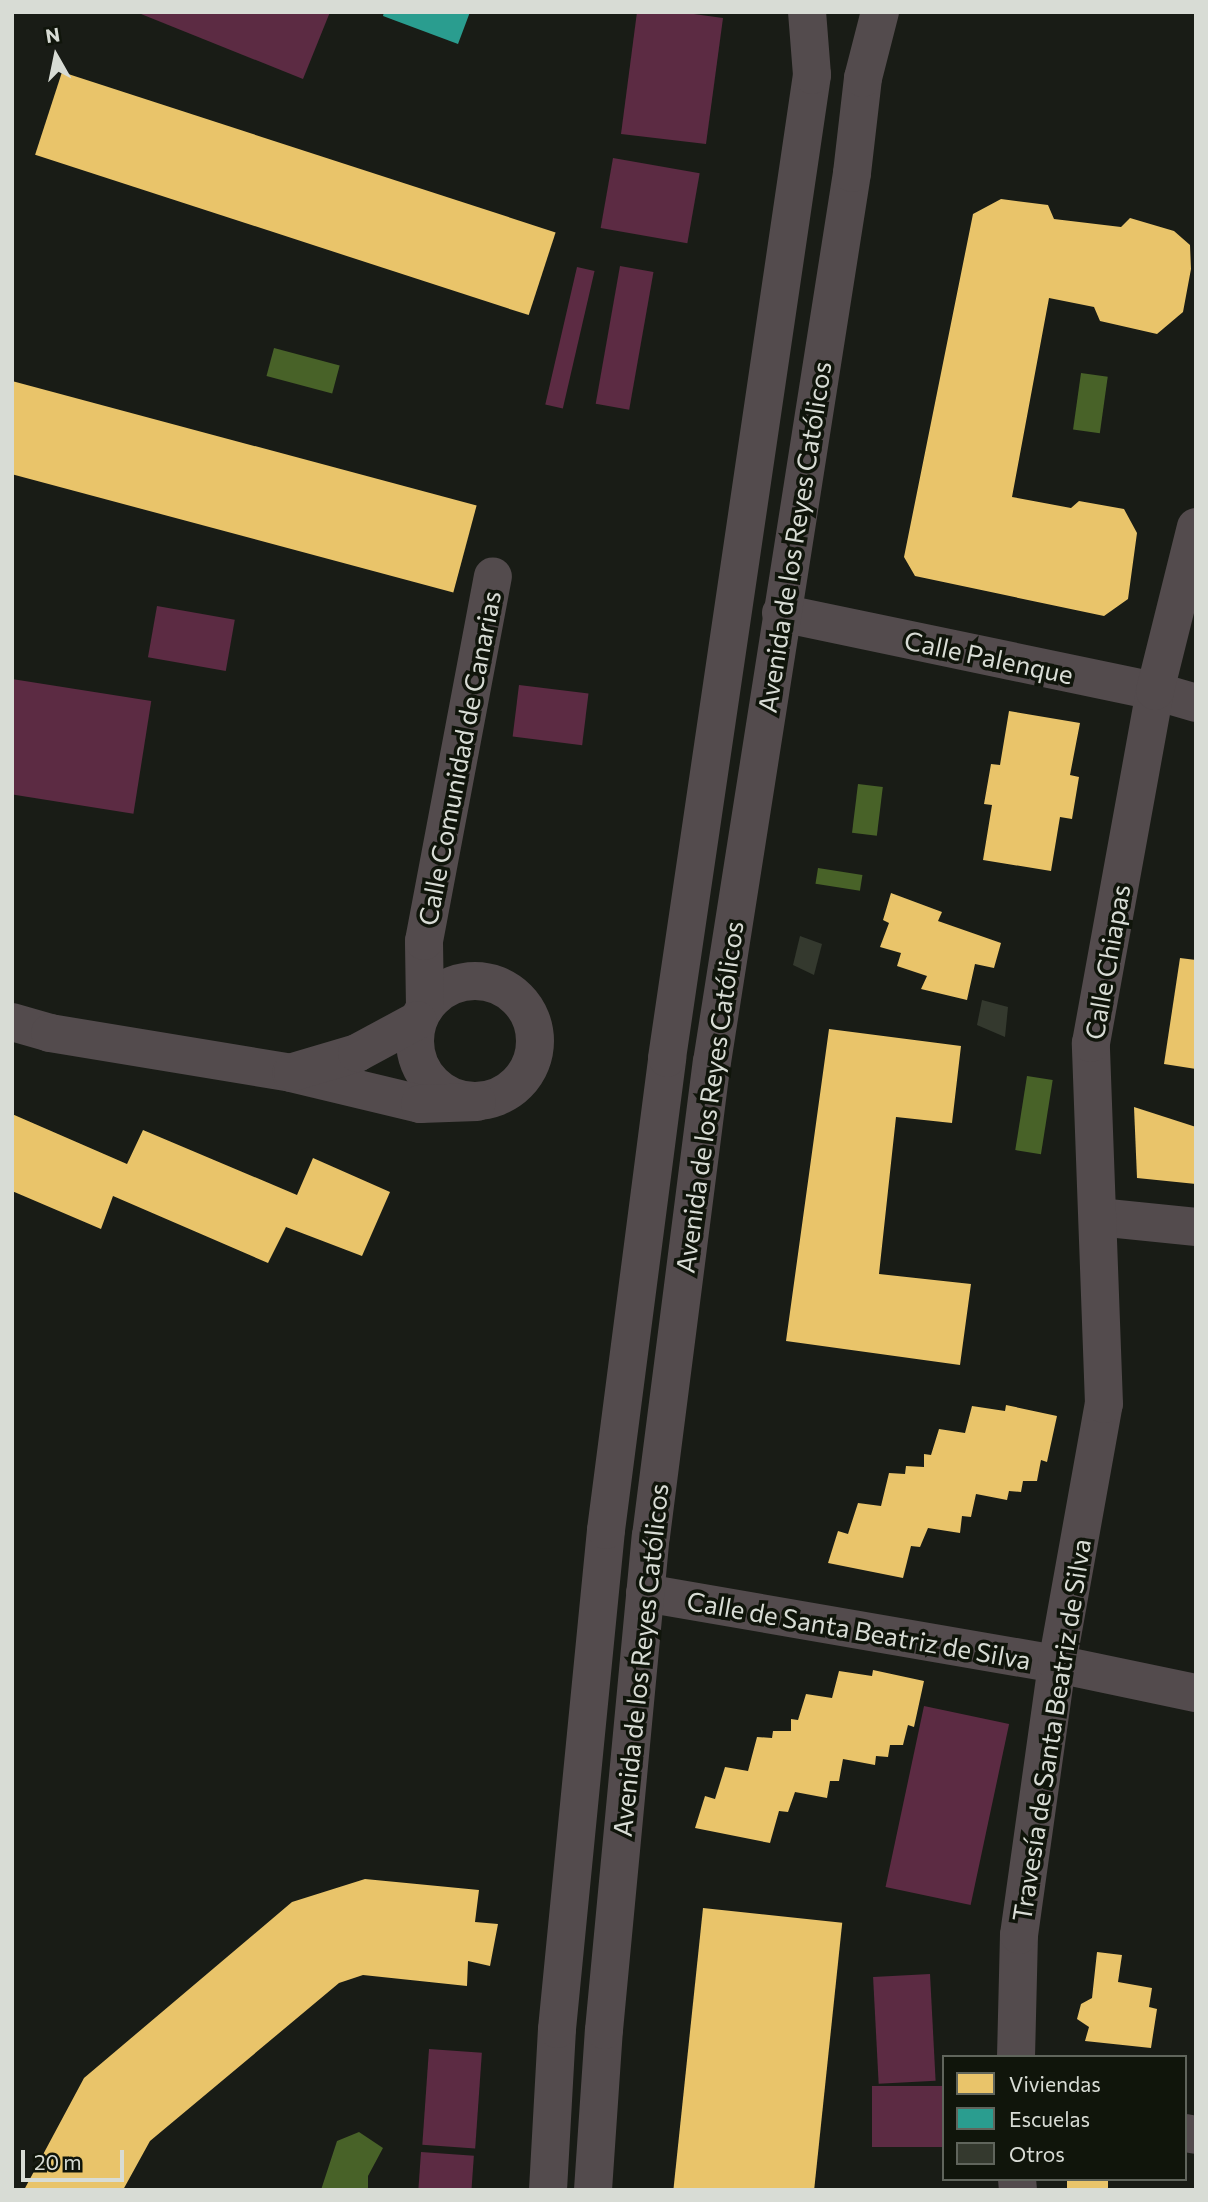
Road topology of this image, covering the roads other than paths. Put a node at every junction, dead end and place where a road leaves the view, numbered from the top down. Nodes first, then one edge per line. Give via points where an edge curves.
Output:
1 (807, 12) edge
2 (880, 12) edge
3 (1196, 527) edge
4 (493, 576) dead end
5 (781, 613) junction
6 (1155, 691) junction
7 (1196, 703) edge
8 (424, 940) junction
9 (466, 982) junction
10 (422, 1014) junction
11 (12, 1022) edge
12 (291, 1073) junction
13 (477, 1102) junction
14 (1098, 1217) junction
15 (1196, 1227) edge
16 (1104, 1404) joint
17 (645, 1593) junction
18 (1057, 1664) junction
19 (1196, 1693) edge
20 (1016, 2055) edge
21 (548, 2190) edge
22 (593, 2190) edge

1 - 21 street, Avenida de los Reyes Católicos via 812,75 669,1045 606,1530 557,2029
2 - 5 street, Avenida de los Reyes Católicos via 863,78 852,173
3 - 6 street, Calle Chiapas
4 - 8 street, Calle Comunidad de Canarias
5 - 6 street, Calle Palenque
5 - 17 street, Avenida de los Reyes Católicos via 712,1062
6 - 7 street, Calle Palenque
6 - 14 street, Calle Chiapas via 1091,1043
8 - 9 street, Calle Comunidad de Canarias
8 - 10 street, Calle Comunidad de Canarias
9 - 10 street via 449,987
9 - 13 street via 484,982 516,997 534,1028 531,1063 523,1078 495,1098
10 - 12 street via 357,1053
10 - 13 street via 415,1051 430,1082 460,1100
11 - 12 street via 50,1033
12 - 13 street via 420,1104
14 - 15 street
14 - 16 street, Calle Chiapas
16 - 18 street, Travesía de Santa Beatriz de Silva
17 - 18 street, Calle de Santa Beatriz de Silva
17 - 22 street, Avenida de los Reyes Católicos
18 - 19 street, Calle de Santa Beatriz de Silva
18 - 20 street, Travesía de Santa Beatriz de Silva via 1019,1935

